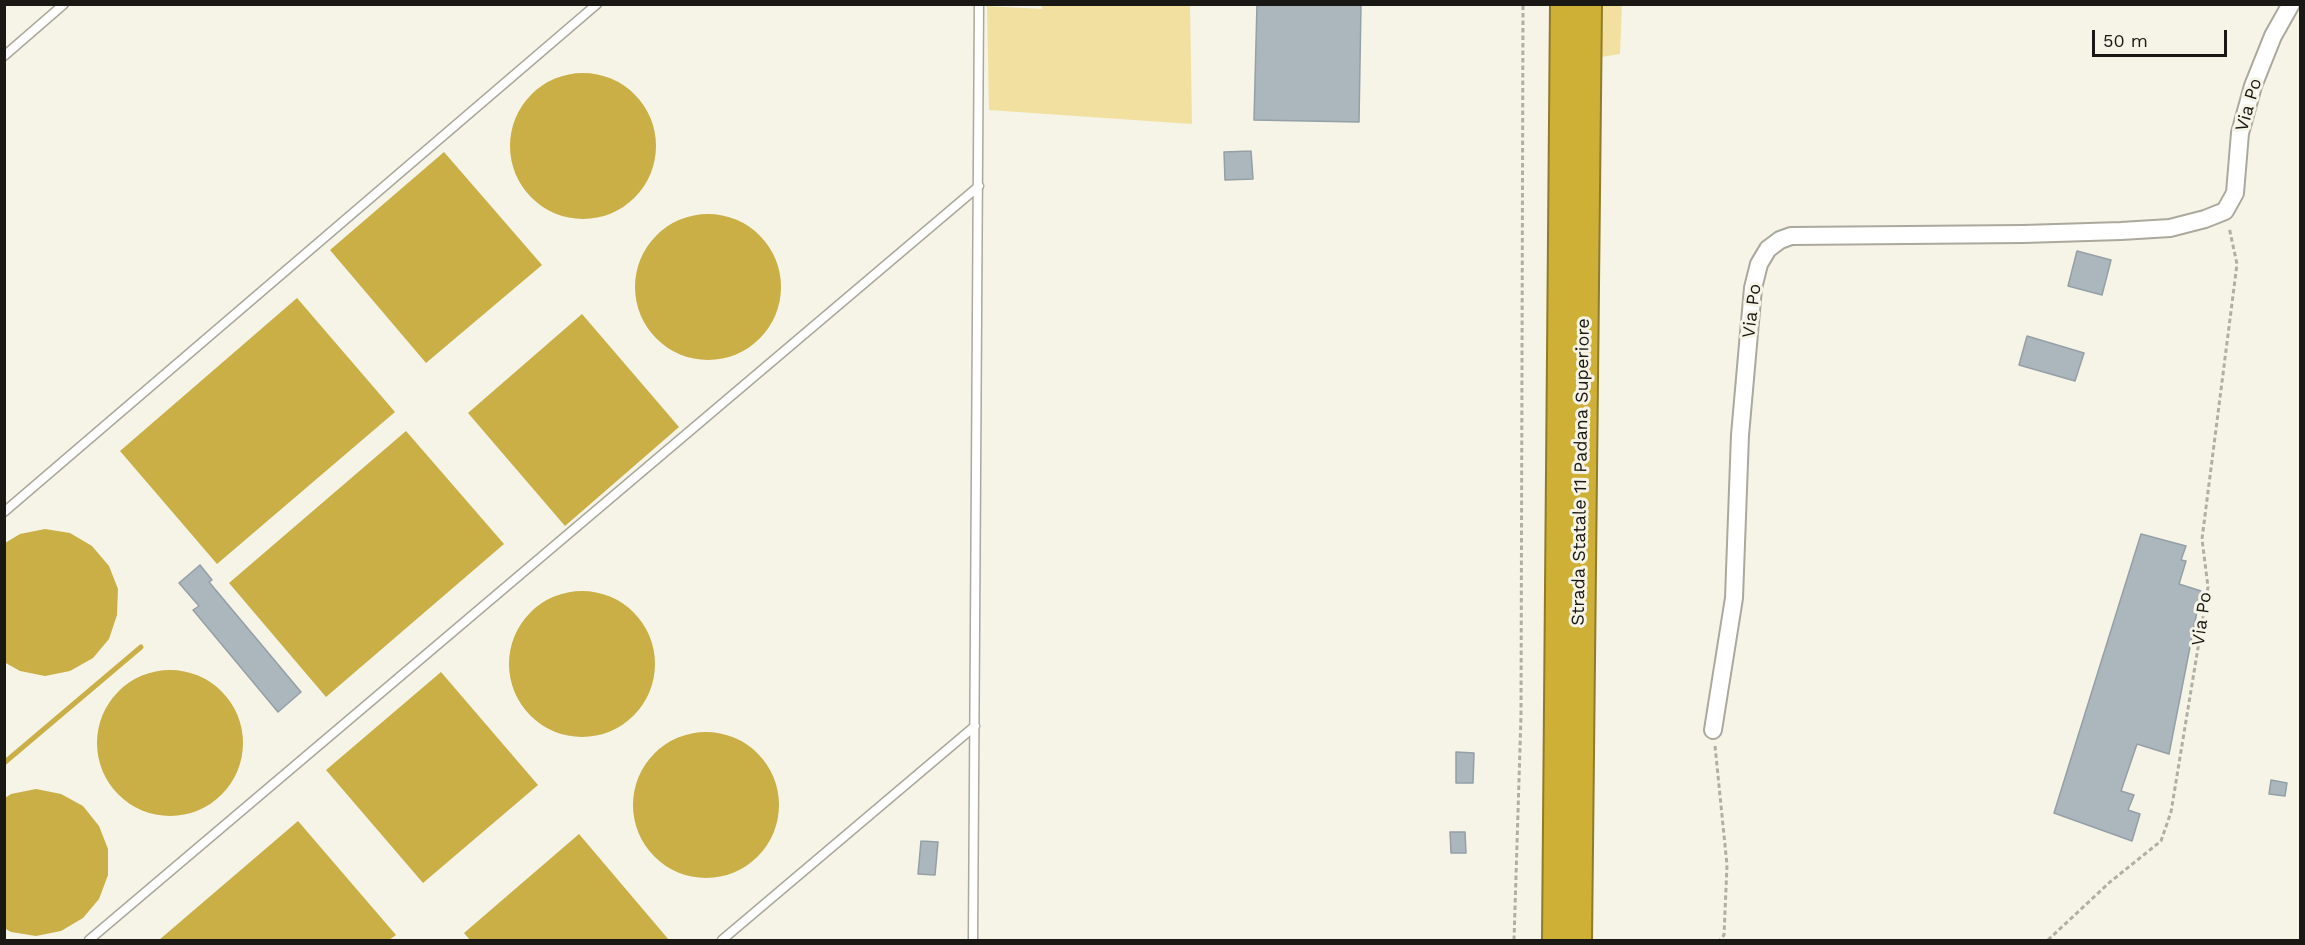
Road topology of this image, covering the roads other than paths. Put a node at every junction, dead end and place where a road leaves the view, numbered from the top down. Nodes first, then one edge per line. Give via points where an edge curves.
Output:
1 (64, 4) edge
2 (597, 4) edge
3 (979, 4) edge
4 (1564, 4) edge
5 (1587, 4) edge
6 (2291, 4) edge
7 (4, 56) edge
8 (979, 186) junction
9 (4, 512) edge
10 (975, 726) junction
11 (1713, 730) road end
12 (89, 940) edge
13 (722, 940) edge
14 (973, 940) edge
15 (1557, 940) edge
16 (1577, 940) edge

1 - 7 lane
2 - 9 lane
3 - 8 lane
4 - 15 highway, Strada Statale 11 Padana Superiore
5 - 16 highway, Strada Statale 11 Padana Superiore
6 - 11 street, Via Po via 2253,86 2240,133 2235,193 2225,211 2170,228 2034,234 1791,236 1768,249 1759,264 1753,288 1740,435 1734,598
8 - 10 lane
8 - 12 lane
10 - 13 lane
10 - 14 lane

